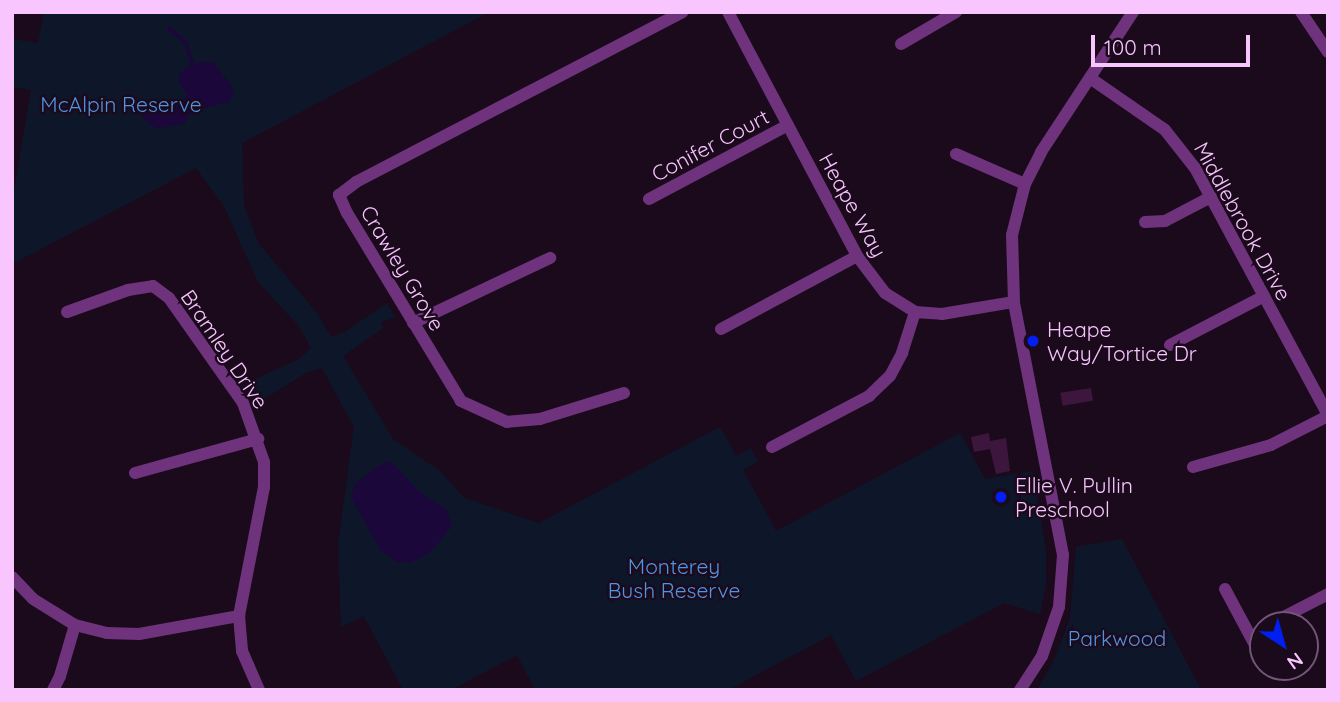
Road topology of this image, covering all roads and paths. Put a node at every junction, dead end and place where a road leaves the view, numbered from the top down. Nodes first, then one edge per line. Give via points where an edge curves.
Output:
1 (682, 12) edge
2 (728, 12) edge
3 (956, 12) edge
4 (1133, 12) edge
5 (1301, 12) edge
6 (901, 44) dead end
7 (1328, 52) edge
8 (1090, 78) junction
9 (788, 125) junction
10 (956, 154) dead end
11 (1025, 184) junction
12 (1211, 197) junction
13 (649, 199) dead end
14 (1145, 222) dead end
15 (857, 256) junction
16 (550, 258) dead end
17 (1264, 296) junction
18 (1014, 302) junction
19 (66, 312) dead end
20 (915, 312) junction
21 (412, 323) junction
22 (721, 329) dead end
23 (1170, 345) dead end
24 (624, 393) dead end
25 (1328, 415) edge
26 (258, 439) junction
27 (772, 447) dead end
28 (1193, 467) dead end
29 (135, 473) dead end
30 (12, 578) edge
31 (1225, 589) dead end
32 (1328, 594) edge
33 (1295, 611) edge
34 (239, 616) junction
35 (75, 625) junction
36 (1249, 633) edge
37 (53, 690) edge
38 (259, 690) edge
39 (1020, 690) edge

1 - 21 street, Crawley Grove via 339,195
2 - 9 street, Heape Way
3 - 6 street
4 - 8 street
5 - 7 street
8 - 11 street
8 - 12 street, Middlebrook Drive via 1165,130
9 - 13 street, Conifer Court
9 - 15 street, Heape Way
10 - 11 street
11 - 18 street via 1012,235
12 - 14 street via 1165,221
12 - 17 street, Middlebrook Drive
15 - 20 street, Heape Way via 885,293
15 - 22 street
16 - 21 street
17 - 23 street
17 - 25 street, Middlebrook Drive
18 - 20 street via 943,314
18 - 39 street via 1063,555 1059,607 1042,656
19 - 26 street, Bramley Drive via 153,286 169,298 243,403
20 - 27 street via 890,376 869,396
21 - 24 street, Crawley Grove via 461,401 507,422 540,419
25 - 28 street via 1271,445
26 - 29 street
26 - 34 street, Bramley Drive via 264,487
30 - 35 street via 33,599
31 - 36 street
32 - 33 street
34 - 35 street via 139,634
34 - 38 street, Bramley Drive via 242,651
35 - 37 street

